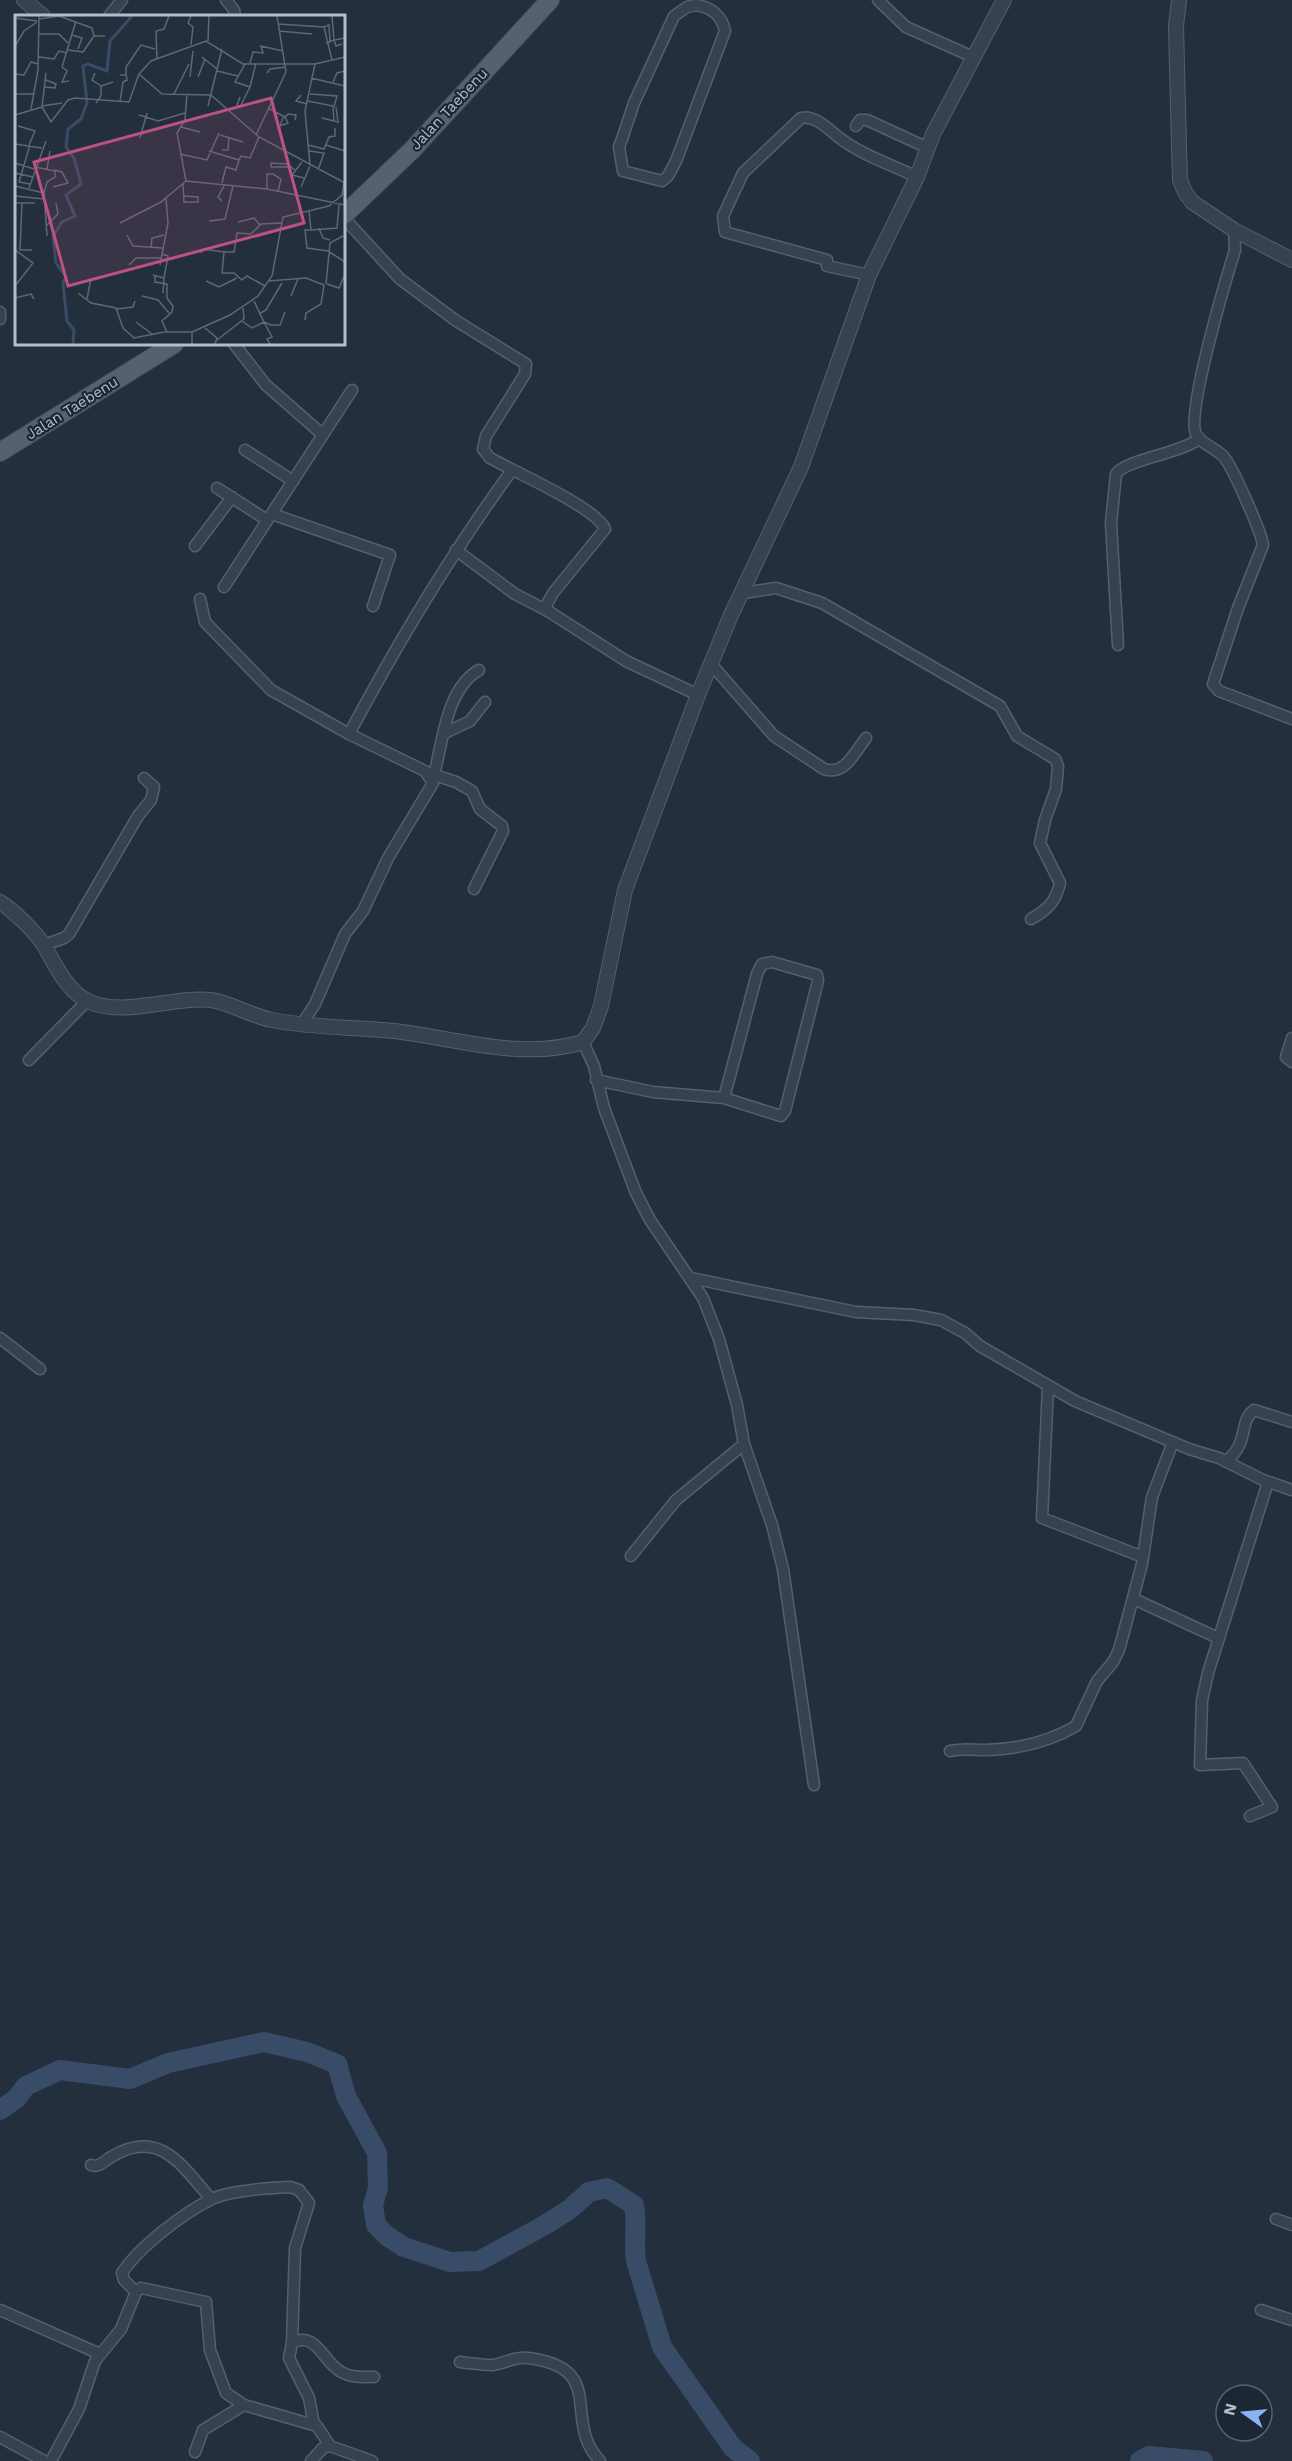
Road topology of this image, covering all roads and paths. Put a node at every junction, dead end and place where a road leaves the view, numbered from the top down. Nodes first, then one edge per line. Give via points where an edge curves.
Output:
1 (24, 0) edge
2 (122, 0) edge
3 (226, 0) edge
4 (550, 0) edge
5 (720, 0) edge
6 (878, 0) edge
7 (1004, 0) edge
8 (1179, 0) edge
9 (712, 10) junction
10 (42, 15) edge
11 (110, 15) edge
12 (235, 15) edge
13 (973, 57) junction
14 (856, 126) dead end
15 (928, 148) junction
16 (917, 177) junction
17 (345, 216) edge
18 (345, 218) edge
19 (1234, 230) junction
20 (1292, 260) edge
21 (869, 275) junction
22 (0, 312) edge
23 (0, 320) edge
24 (172, 345) edge
25 (235, 345) edge
26 (352, 390) dead end
27 (323, 435) junction
28 (1199, 439) junction
29 (245, 450) dead end
30 (0, 452) edge
31 (512, 470) junction
32 (293, 481) junction
33 (218, 488) dead end
34 (232, 497) junction
35 (270, 517) junction
36 (195, 546) dead end
37 (456, 550) junction
38 (224, 587) dead end
39 (743, 592) junction
40 (200, 599) dead end
41 (373, 606) dead end
42 (548, 611) junction
43 (1118, 645) dead end
44 (712, 665) junction
45 (479, 670) dead end
46 (698, 695) junction
47 (485, 702) dead end
48 (1292, 719) edge
49 (445, 733) junction
50 (349, 734) junction
51 (866, 738) dead end
52 (431, 774) junction
53 (144, 777) dead end
54 (474, 889) dead end
55 (0, 902) edge
56 (1031, 919) dead end
57 (44, 945) junction
58 (87, 1001) junction
59 (302, 1024) junction
60 (1292, 1038) edge
61 (583, 1042) junction
62 (29, 1060) dead end
63 (1292, 1062) edge
64 (596, 1080) junction
65 (724, 1098) junction
66 (692, 1278) junction
67 (0, 1338) edge
68 (40, 1369) dead end
69 (1048, 1387) junction
70 (1292, 1422) edge
71 (1173, 1442) junction
72 (744, 1444) junction
73 (1226, 1461) junction
74 (1268, 1482) junction
75 (1292, 1490) edge
76 (631, 1556) dead end
77 (1143, 1557) junction
78 (1134, 1599) junction
79 (1218, 1638) junction
80 (950, 1751) dead end
81 (814, 1785) dead end
82 (1250, 1816) dead end
83 (91, 2165) dead end
84 (211, 2199) junction
85 (1276, 2219) dead end
86 (1292, 2225) edge
87 (136, 2292) junction
88 (0, 2310) edge
89 (1261, 2310) dead end
90 (1292, 2320) edge
91 (292, 2343) junction
92 (100, 2354) junction
93 (460, 2362) dead end
94 (374, 2377) dead end
95 (244, 2405) junction
96 (314, 2425) junction
97 (0, 2438) edge
98 (330, 2445) junction
99 (195, 2452) dead end
100 (44, 2461) edge
101 (51, 2461) edge
102 (311, 2461) edge
103 (372, 2461) edge
104 (600, 2461) edge

1 - 10 street
2 - 11 street
3 - 12 street
4 - 17 main road, Jalan Taebenu via 412,150
5 - 9 street
6 - 13 street via 906,27
7 - 13 street
8 - 19 street via 1176,26 1180,180 1192,202
9 - 9 street via 696,5 674,16 622,136 619,147 623,171 662,181 668,176 725,31
13 - 15 street
14 - 15 street via 860,120 867,120
15 - 16 street
16 - 21 street
16 - 21 street via 871,157 806,117 743,173 723,216 725,232 826,260 827,266
18 - 31 street via 400,279 455,320 526,364 525,374 482,444 486,454
19 - 20 street
19 - 28 street via 1235,250 1195,406 1194,426
21 - 39 street via 801,467
22 - 23 street
24 - 30 main road, Jalan Taebenu
25 - 27 street via 266,385
26 - 27 street
27 - 32 street
28 - 43 street via 1184,449 1124,467 1116,474 1111,523
28 - 48 street via 1229,463 1263,545 1213,684 1219,691
29 - 32 street
31 - 37 street
31 - 42 street via 577,504 599,518 605,529 553,592 546,606
32 - 35 street
33 - 34 street
34 - 35 street
34 - 36 street
35 - 38 street
35 - 41 street via 390,555
37 - 42 street via 515,594
37 - 50 street via 390,656
39 - 44 street
39 - 56 street via 776,588 822,603 985,696 1007,716 1017,736 1055,759 1056,789 1040,843 1060,883 1048,909
40 - 50 street via 205,622 260,681 282,698
42 - 46 street via 626,661
44 - 46 street
44 - 51 street via 774,736 824,769 843,769
45 - 49 street via 459,687
46 - 61 street via 625,890 601,1006
47 - 49 street via 470,721
49 - 52 street
50 - 52 street
52 - 54 street via 472,791 480,809 502,826
52 - 59 street via 431,790 388,858 363,911 345,934 315,1004
53 - 57 street via 154,787 151,800 69,934
55 - 57 street
57 - 58 street via 51,962
58 - 59 street via 134,1008 153,1002 209,1000 271,1020
58 - 62 street
59 - 61 street via 411,1033 486,1047 543,1048
60 - 63 street via 1286,1057
61 - 64 street
64 - 65 street via 653,1092
64 - 66 street via 636,1192 650,1220
65 - 65 street via 773,1115 784,1114 817,975 772,962 762,964
66 - 69 street via 856,1311 940,1320
66 - 72 street via 719,1339
67 - 68 street
69 - 71 street
69 - 77 street via 1042,1518
70 - 73 street via 1254,1410 1247,1418 1243,1442
71 - 73 street
71 - 77 street via 1152,1497
72 - 76 street via 676,1500
72 - 81 street via 783,1569
73 - 74 street
74 - 75 street
74 - 79 street
77 - 78 street
78 - 79 street
78 - 80 street via 1119,1650 1097,1681 1076,1726 1032,1745
79 - 82 street via 1202,1700 1200,1765 1243,1763 1272,1807
83 - 84 street via 123,2150 151,2146 162,2149
84 - 87 street via 172,2225 126,2267 122,2273 124,2280
84 - 91 street via 290,2187 299,2190 309,2203 296,2248
85 - 86 street
87 - 92 street via 122,2329
87 - 95 street via 141,2288 206,2302 210,2350 218,2372 226,2393
88 - 92 street
89 - 90 street
91 - 94 street via 299,2339 311,2341 337,2369 352,2377
91 - 96 street via 289,2358 309,2398
92 - 101 street via 79,2409
93 - 104 street via 494,2365 516,2357 565,2369 580,2390 583,2433
95 - 96 street
95 - 99 street via 203,2430
96 - 98 street
97 - 100 street
98 - 102 street
98 - 103 street

